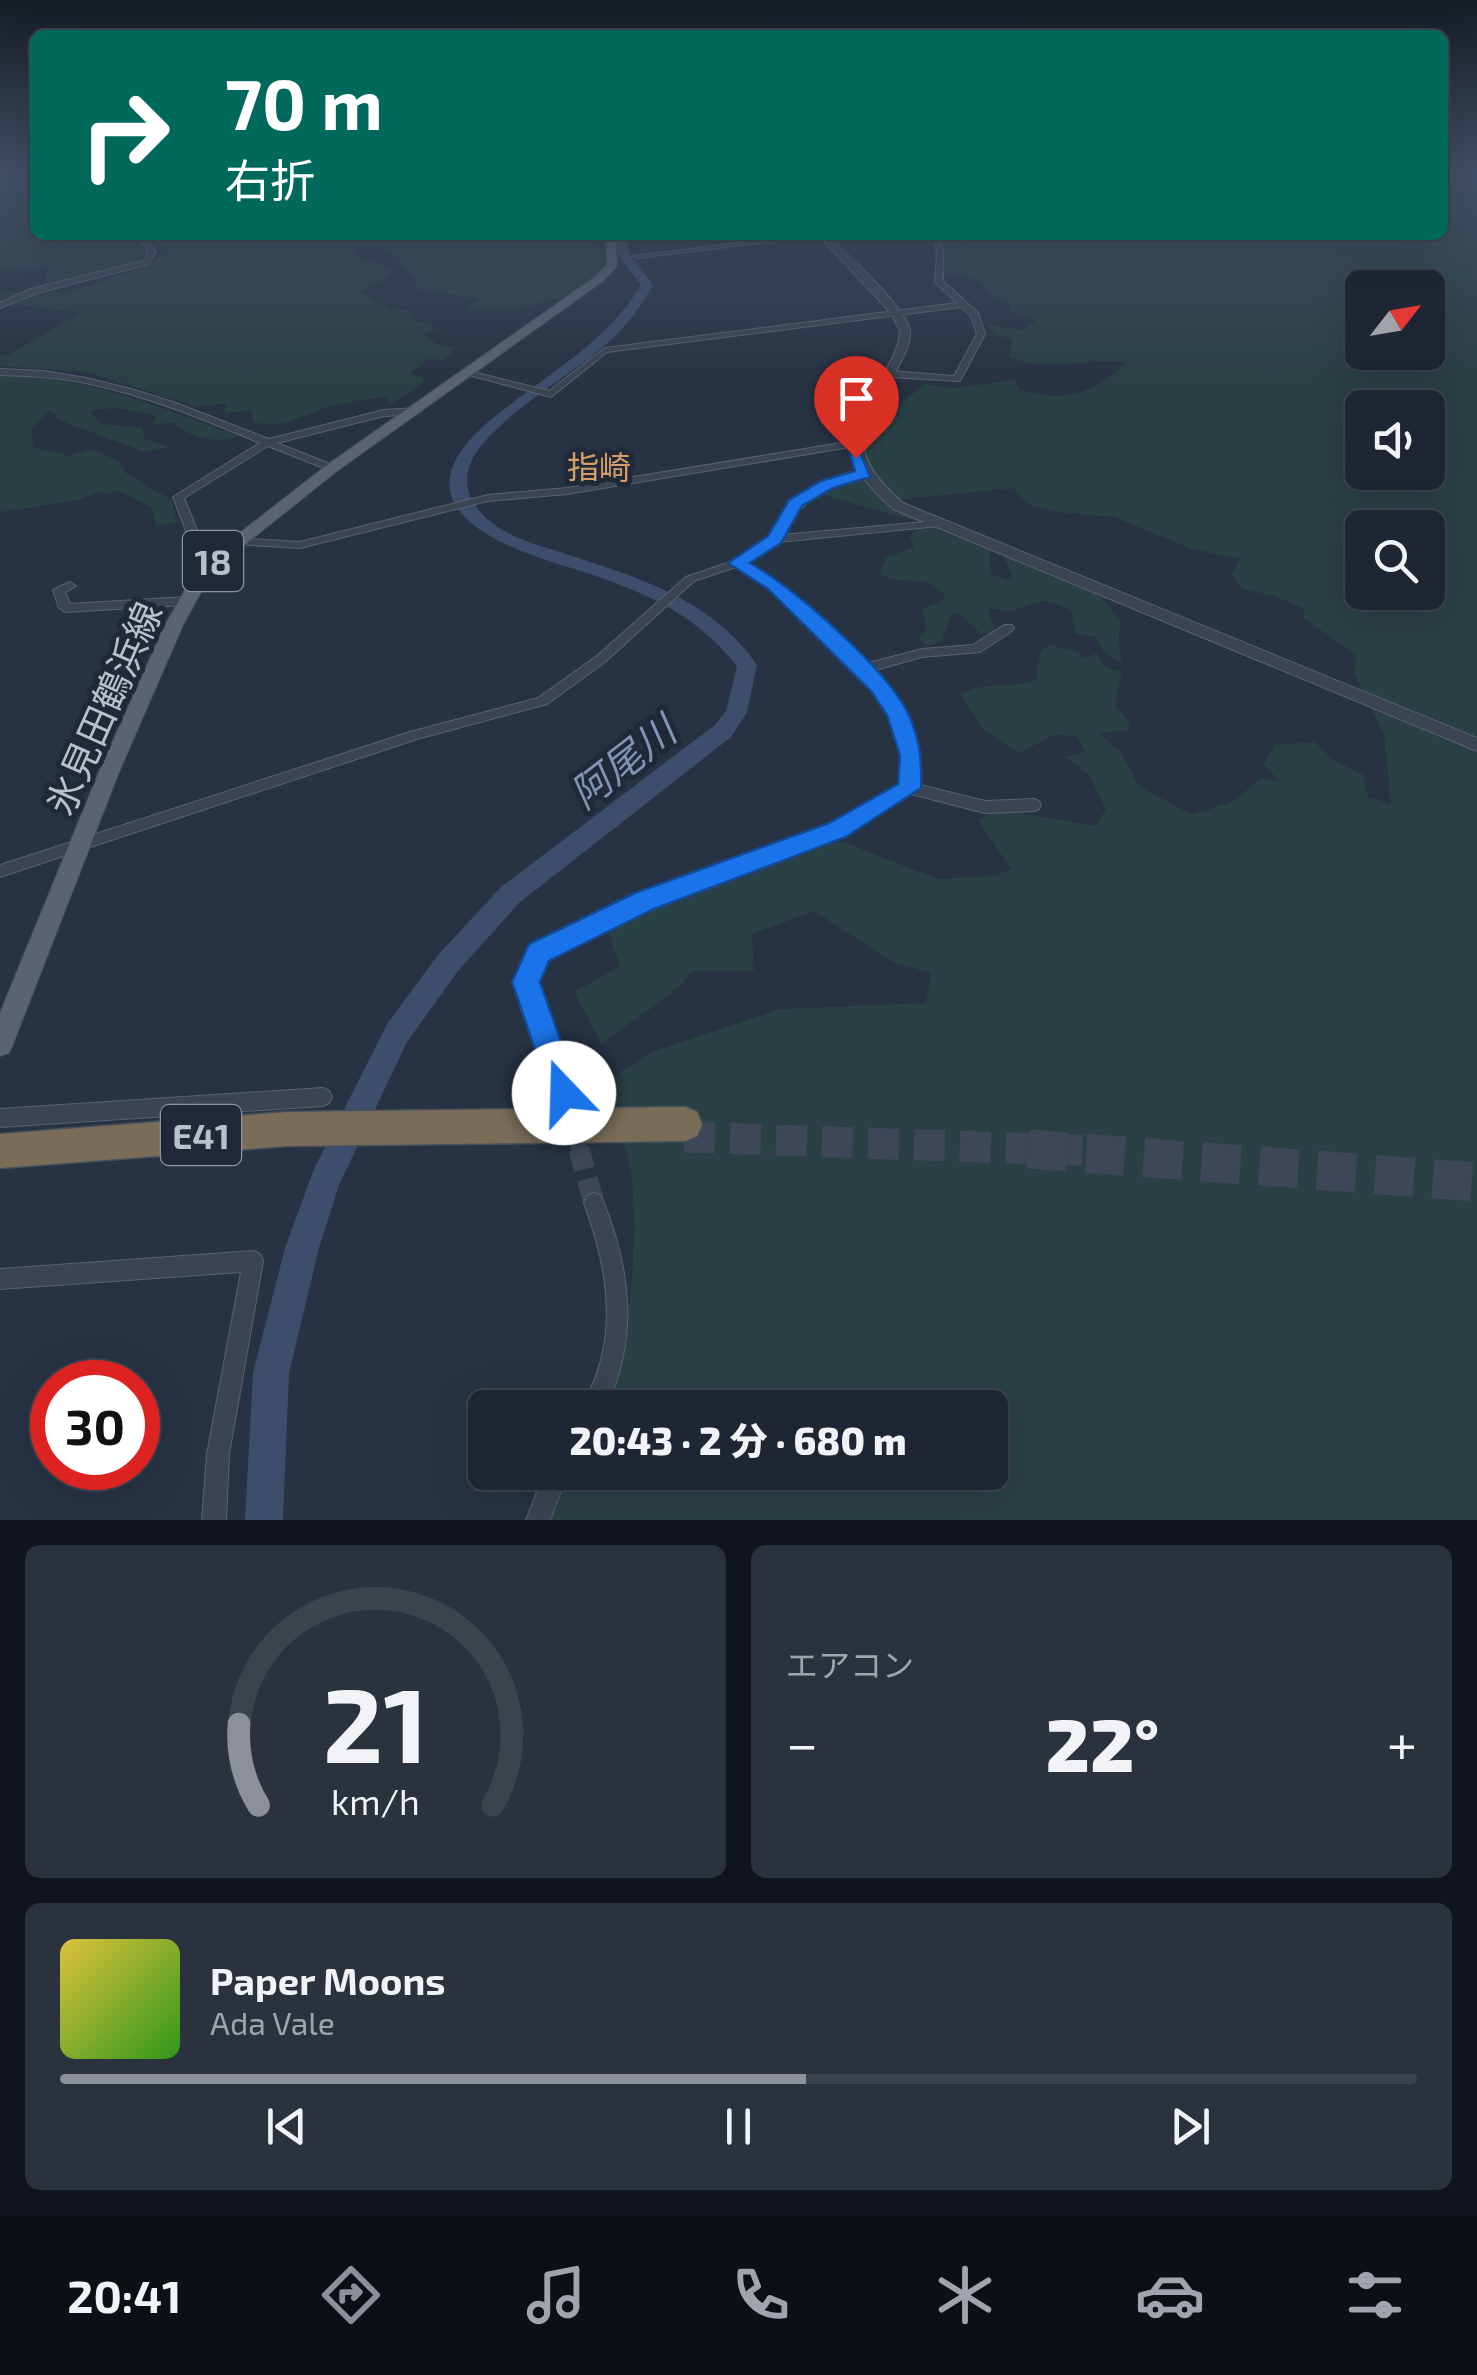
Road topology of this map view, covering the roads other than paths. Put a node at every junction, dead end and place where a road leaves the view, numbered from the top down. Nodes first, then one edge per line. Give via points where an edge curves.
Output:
1 (146, 244) edge
2 (611, 244) edge
3 (744, 244) edge
4 (831, 244) edge
5 (937, 244) edge
6 (638, 256) dead end
7 (965, 304) junction
8 (0, 306) edge
9 (897, 313) junction
10 (0, 372) edge
11 (468, 374) junction
12 (889, 374) junction
13 (417, 410) junction
14 (266, 443) junction
15 (853, 444) junction
16 (332, 468) junction
17 (864, 474) junction
18 (935, 524) junction
19 (775, 539) junction
20 (236, 541) junction
21 (737, 563) junction
22 (206, 567) junction
23 (70, 586) dead end
24 (186, 601) junction
25 (1008, 628) dead end
26 (862, 669) junction
27 (1477, 744) edge
28 (909, 788) junction
29 (1034, 805) dead end
30 (79, 845) junction
31 (0, 871) edge
32 (0, 1044) edge
33 (564, 1093) tunnel mouth
34 (323, 1097) dead end
35 (0, 1118) edge
36 (684, 1130) tunnel mouth
37 (401, 1131) junction
38 (0, 1151) edge
39 (0, 1162) edge
40 (594, 1203) tunnel mouth
41 (0, 1279) edge
42 (604, 1390) edge
43 (550, 1490) edge
44 (214, 1520) edge
45 (538, 1520) edge

1 - 8 street via 153,251 146,262
2 - 11 main road, 氷見田鶴浜線 / 18 via 612,266 600,279
3 - 6 street
4 - 9 street
5 - 7 street via 939,282
7 - 9 street
7 - 12 street via 980,334 957,380
9 - 11 street via 605,350 551,394
9 - 12 street via 906,339
10 - 14 street via 104,386
11 - 13 main road, 氷見田鶴浜線 / 18
12 - 15 street
13 - 14 street
13 - 16 main road, 氷見田鶴浜線 / 18
14 - 16 street
14 - 22 street via 178,498
15 - 17 street
15 - 20 street via 494,497 300,544
16 - 20 main road, 氷見田鶴浜線 / 18
17 - 18 street via 898,506
17 - 19 street via 827,484 795,503
18 - 19 street
18 - 27 street
19 - 21 street
20 - 22 main road, 氷見田鶴浜線 / 18
21 - 26 street via 774,584
21 - 30 street via 682,585 601,659 542,701 414,735
22 - 24 main road, 氷見田鶴浜線 / 18
23 - 24 street via 59,590 65,608
24 - 30 main road, 氷見田鶴浜線 / 18
25 - 26 street via 976,649 922,653
26 - 28 street via 898,714 911,756
28 - 29 street via 985,808
28 - 33 street via 838,830 644,901 539,952 526,982
30 - 31 street
30 - 32 main road, 氷見田鶴浜線 / 18
34 - 35 street
36 - 37 highway, E41
37 - 38 highway, E41
37 - 39 highway, E41
40 - 42 street via 621,1300
41 - 44 street via 252,1261 218,1454
43 - 45 street

